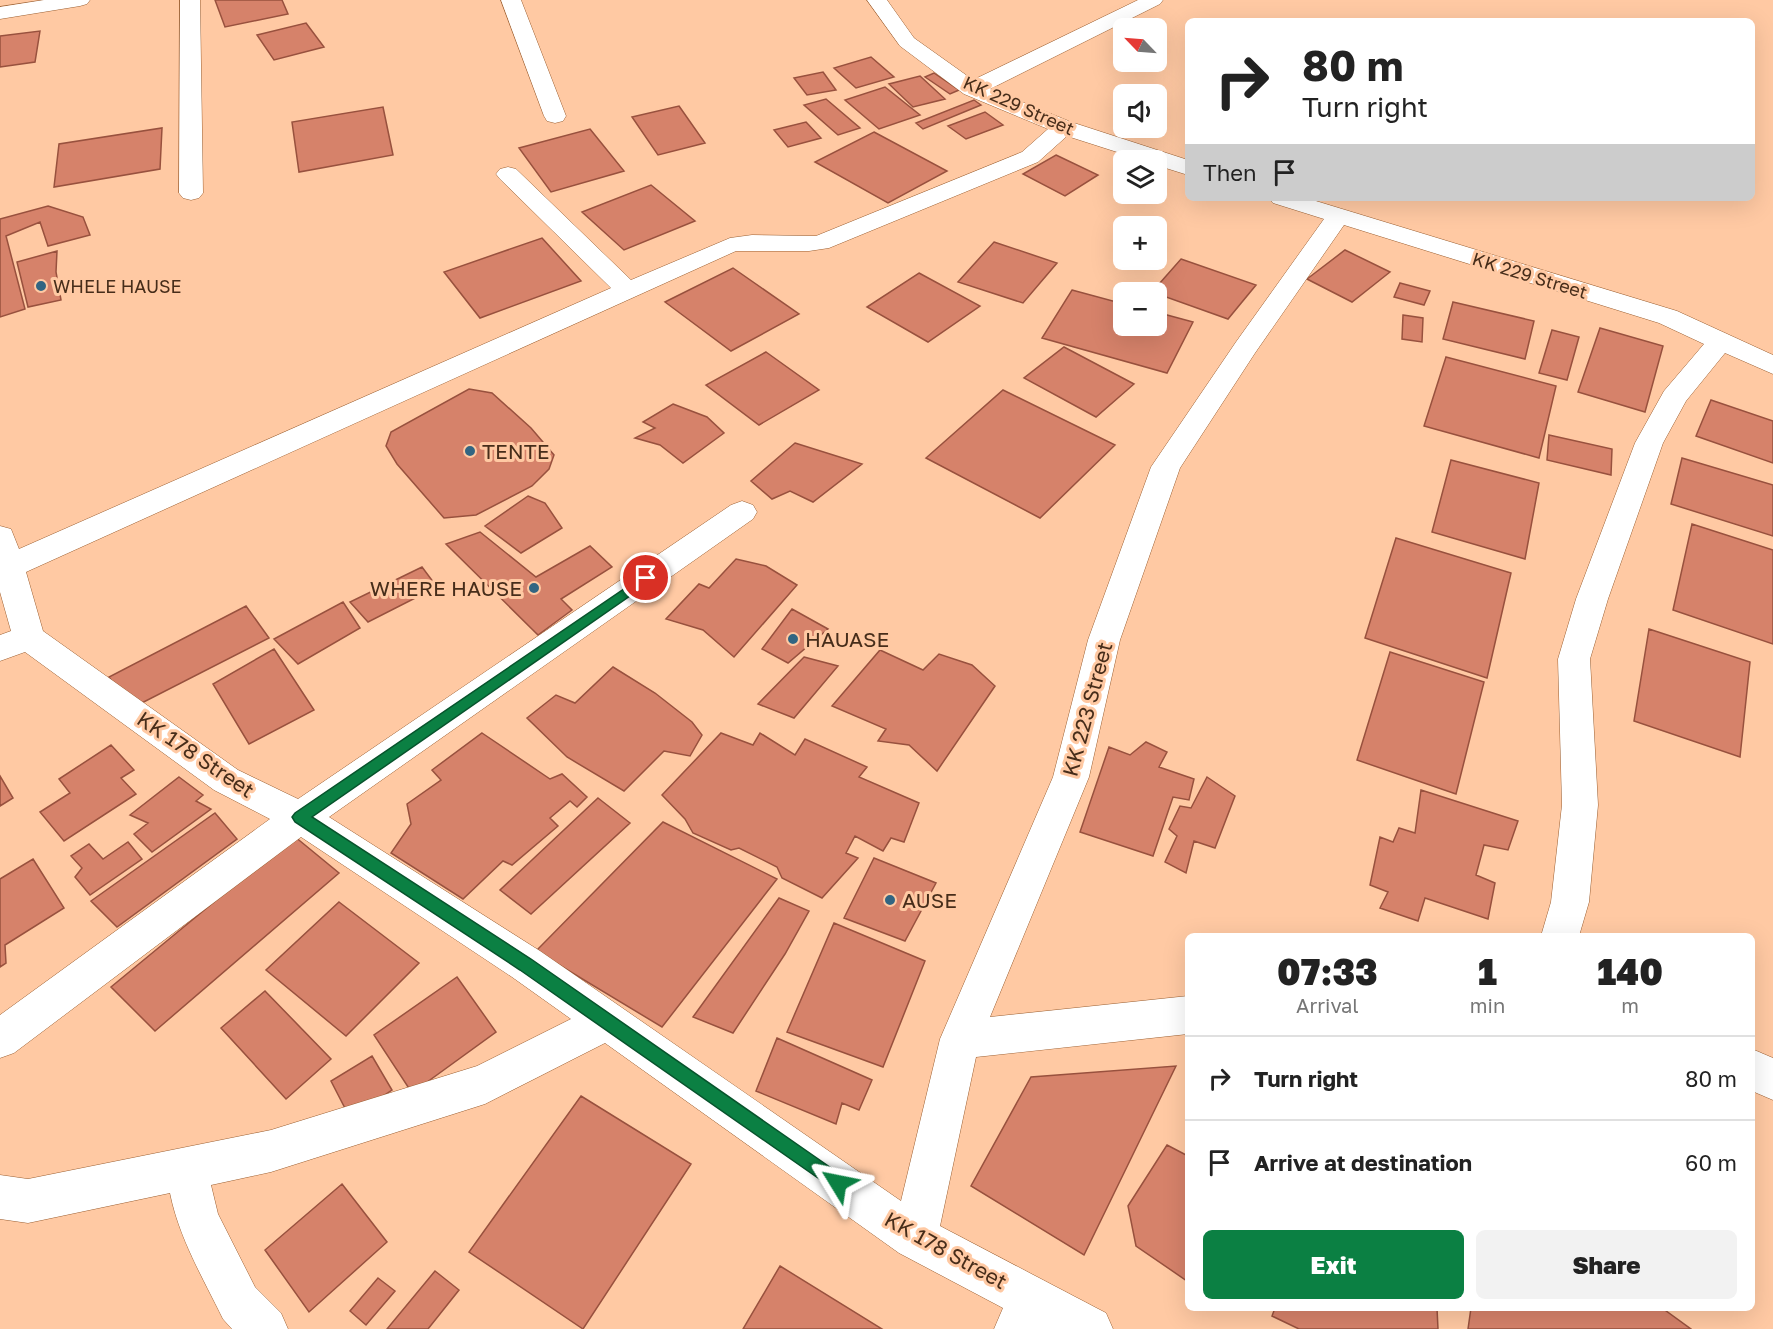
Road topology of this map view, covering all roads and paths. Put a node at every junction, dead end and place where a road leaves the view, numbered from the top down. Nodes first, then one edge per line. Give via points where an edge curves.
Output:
1 (80, 0) edge
2 (190, 0) edge
3 (511, 0) edge
4 (877, 0) edge
5 (1153, 0) edge
6 (0, 13) edge
7 (972, 89) junction
8 (555, 116) dead end
9 (1063, 127) junction
10 (1185, 167) edge
11 (508, 174) dead end
12 (191, 193) dead end
13 (1290, 201) edge
14 (1338, 216) junction
15 (628, 291) junction
16 (1721, 341) junction
17 (1773, 365) edge
18 (742, 512) dead end
19 (5, 551) edge
20 (14, 643) edge
21 (300, 817) junction
22 (1561, 933) edge
23 (1185, 1014) edge
24 (607, 1021) junction
25 (0, 1039) edge
26 (960, 1039) junction
27 (1755, 1071) edge
28 (1773, 1080) edge
29 (186, 1169) junction
30 (0, 1197) edge
31 (915, 1237) junction
32 (1024, 1313) edge
33 (265, 1329) edge
34 (1090, 1329) edge

1 - 6 street
2 - 12 street
3 - 8 street
4 - 7 street, KK 229 Street via 907,42
5 - 7 street
7 - 9 street, KK 229 Street
9 - 10 street, KK 229 Street
9 - 15 street via 1030,157 820,243 749,241 730,245
11 - 15 street
13 - 14 street, KK 229 Street
14 - 16 street, KK 229 Street via 1668,317
14 - 26 street, KK 223 Street via 1166,467 1104,640 1071,777
15 - 19 street
16 - 17 street, KK 229 Street
16 - 22 street via 1674,397 1649,443 1574,659 1580,805 1570,902
18 - 21 street
19 - 20 street, KK 178 Street
20 - 21 street, KK 178 Street via 226,780
21 - 24 street, KK 178 Street
21 - 25 street
23 - 26 street
24 - 29 street via 485,1084 271,1150
24 - 31 street, KK 178 Street
26 - 31 street, KK 223 Street
27 - 28 street
29 - 30 street via 28,1202
29 - 33 street via 197,1219 239,1303
31 - 32 street, KK 178 Street
32 - 34 street, KK 178 Street

